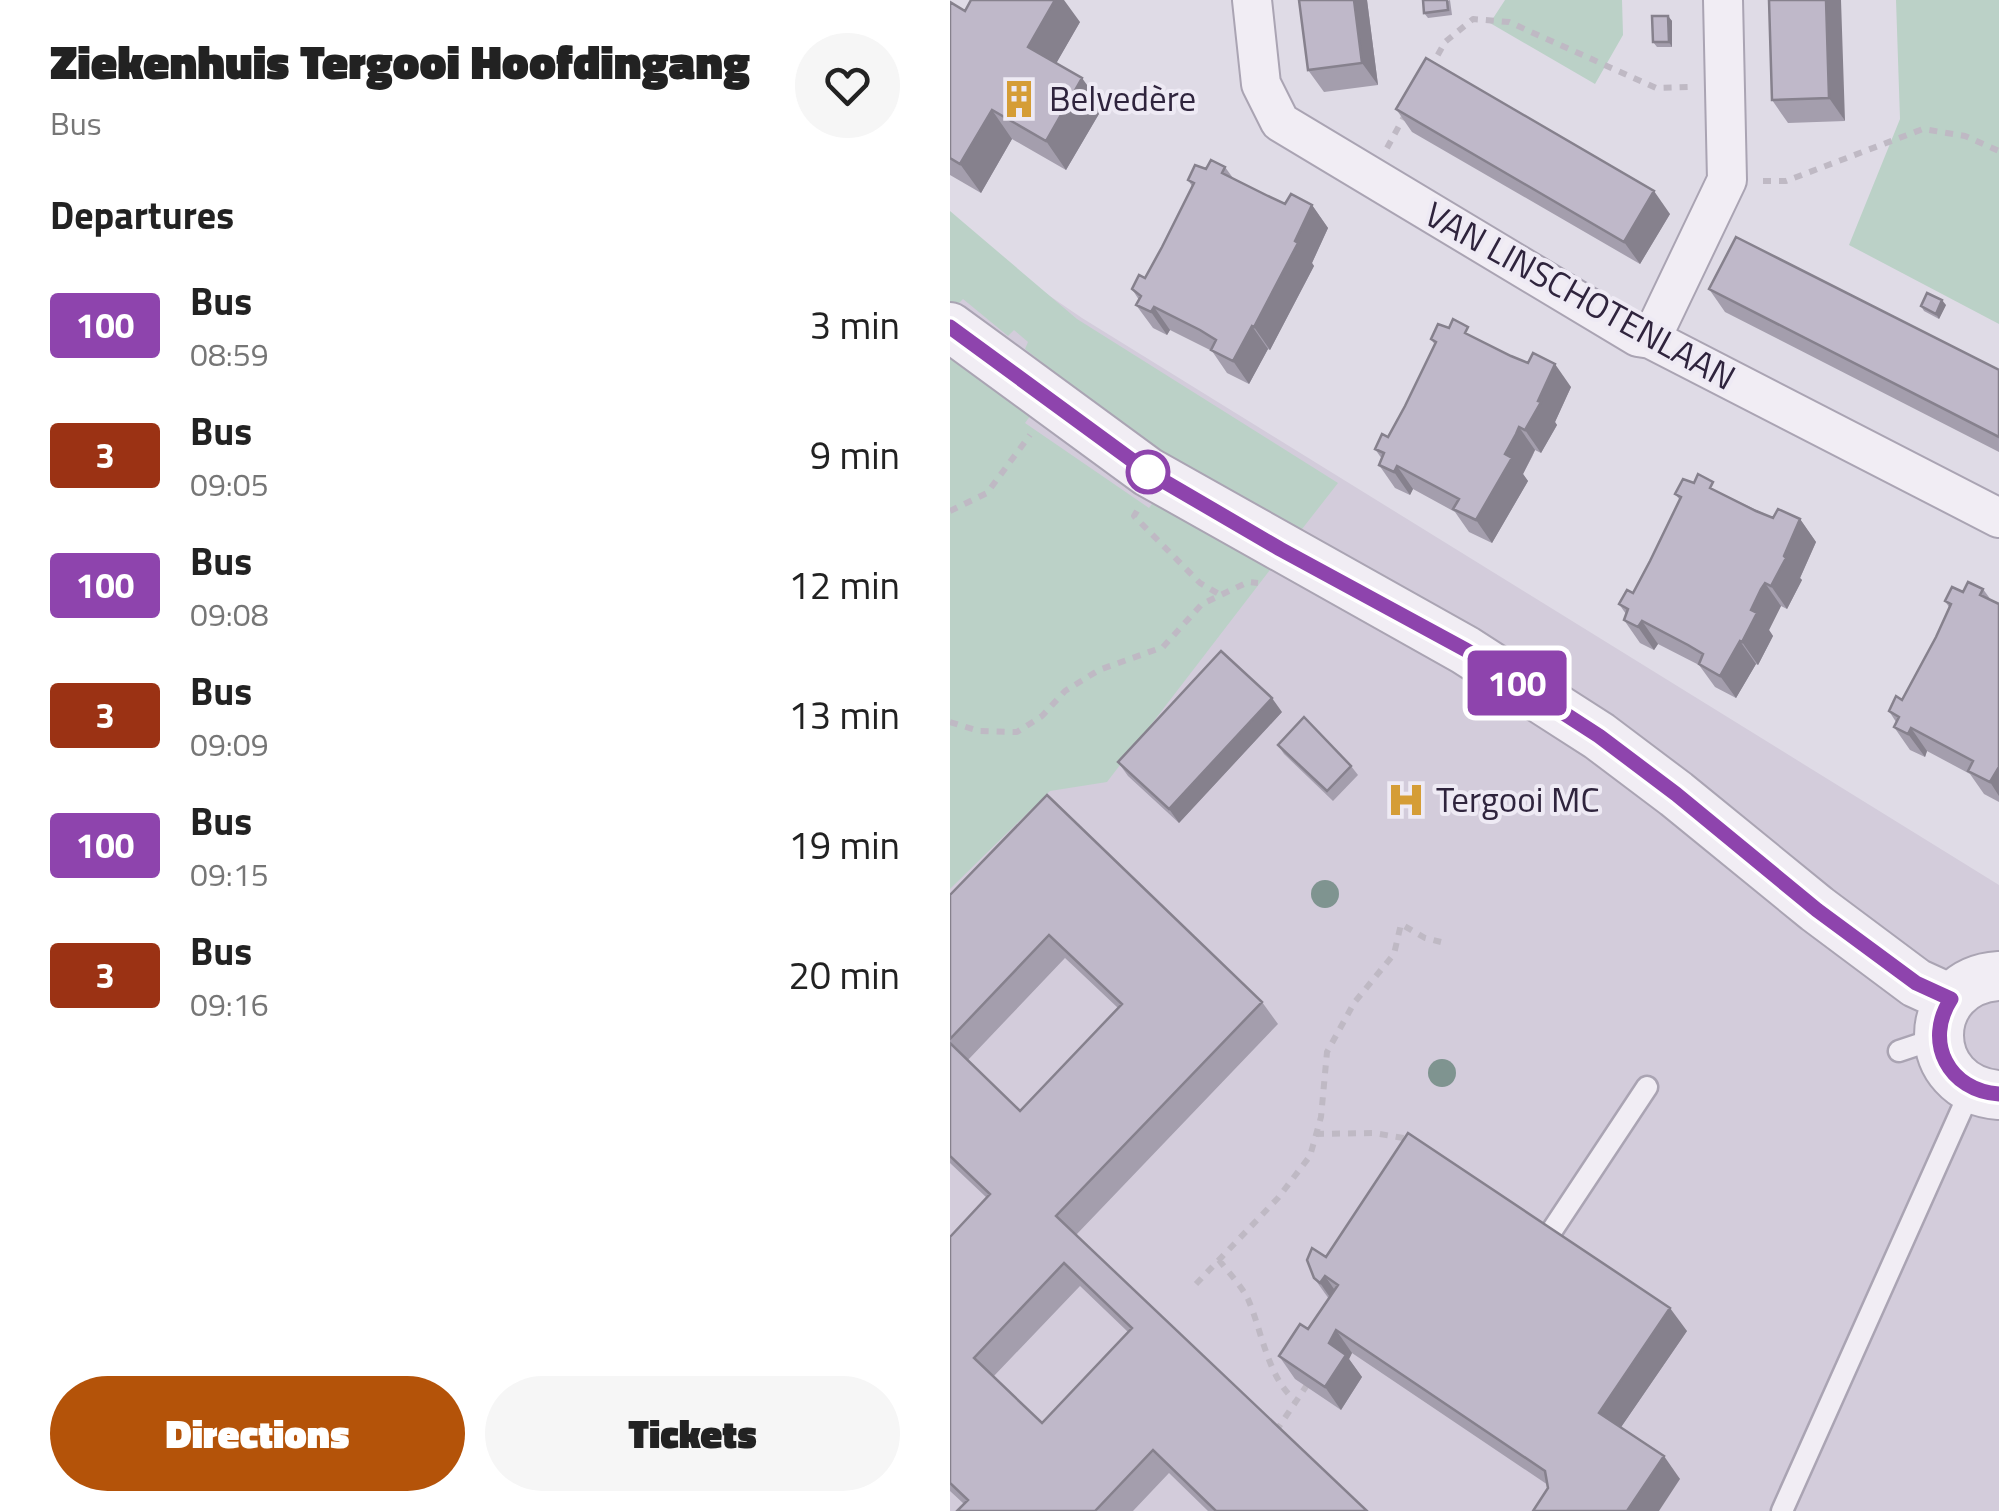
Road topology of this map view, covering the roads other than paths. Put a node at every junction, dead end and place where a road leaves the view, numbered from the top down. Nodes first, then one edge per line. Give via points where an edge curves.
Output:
1 (1252, 0) edge
2 (1723, 0) edge
3 (950, 326) edge
4 (1651, 339) junction
5 (1999, 518) edge
6 (1999, 976) edge
7 (1929, 1029) junction
8 (1646, 1087) dead end
9 (1985, 1092) edge
10 (1547, 1238) edge
11 (1782, 1511) edge

1 - 4 street, VAN LINSCHOTENLAAN via 1261,84 1280,122
2 - 4 street via 1727,180
3 - 7 street via 1148,472 1466,650 1599,736 1916,983
4 - 5 street, VAN LINSCHOTENLAAN
6 - 7 street via 1971,982
7 - 9 street via 1961,1082
8 - 10 lane
9 - 11 lane

